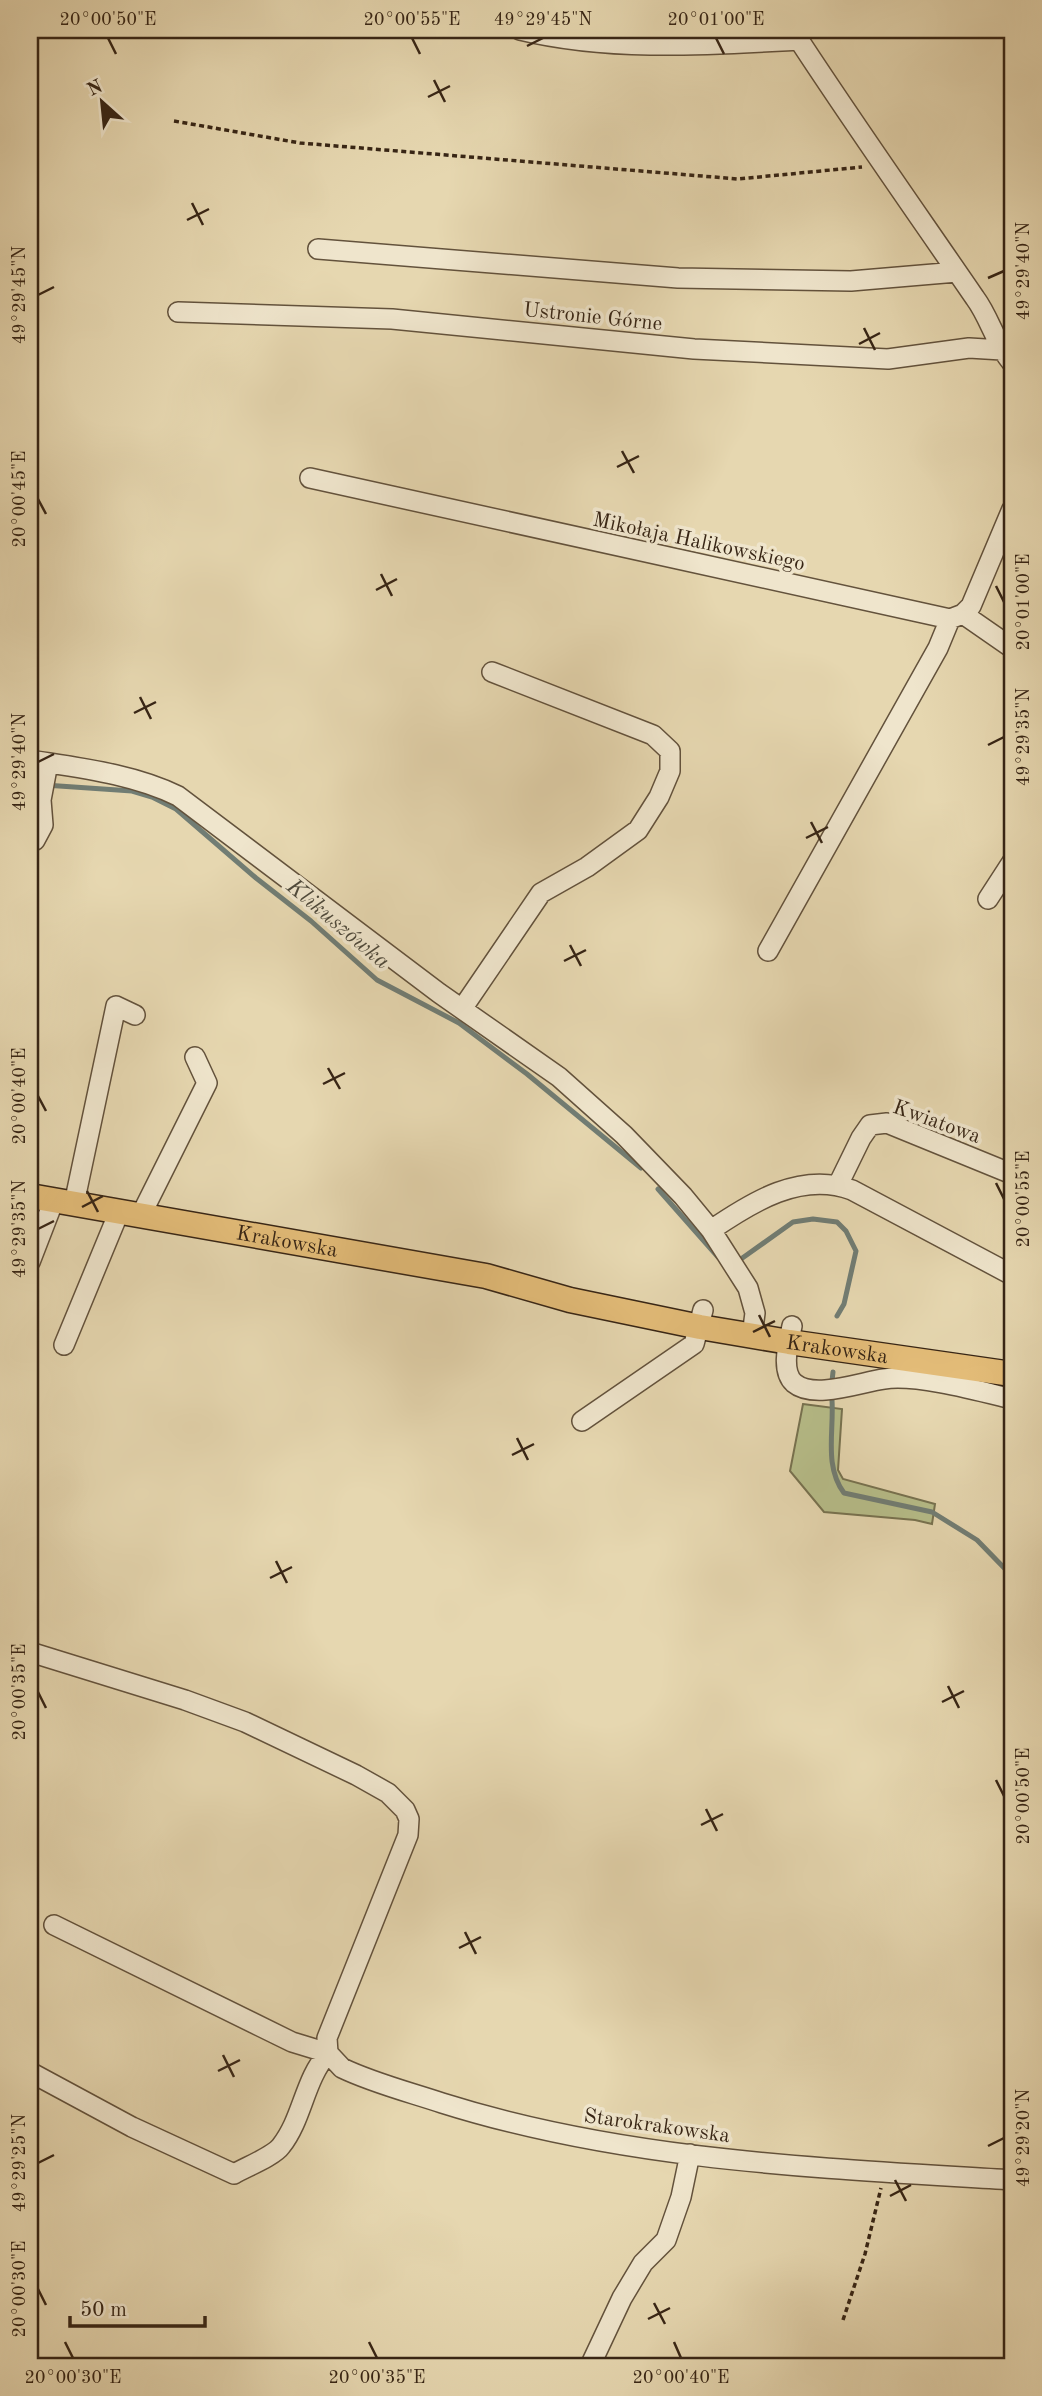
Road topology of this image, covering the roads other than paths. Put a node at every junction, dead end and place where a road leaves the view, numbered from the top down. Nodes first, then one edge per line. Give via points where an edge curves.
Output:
1 (520, 30) edge
2 (797, 35) edge
3 (318, 249) dead end
4 (957, 272) junction
5 (178, 312) dead end
6 (1007, 356) edge
7 (310, 478) dead end
8 (1012, 509) edge
9 (957, 617) junction
10 (1012, 648) edge
11 (492, 672) dead end
12 (41, 767) edge
13 (30, 841) edge
14 (1012, 862) edge
15 (988, 898) dead end
16 (768, 951) dead end
17 (462, 1009) junction
18 (135, 1014) dead end
19 (195, 1057) dead end
20 (1012, 1174) edge
21 (838, 1185) junction
22 (30, 1196) edge
23 (64, 1202) junction
24 (130, 1214) junction
25 (711, 1230) junction
26 (30, 1262) edge
27 (1012, 1275) edge
28 (701, 1318) junction
29 (753, 1327) junction
30 (790, 1334) junction
31 (64, 1345) dead end
32 (1012, 1359) edge
33 (1012, 1374) edge
34 (1012, 1399) edge
35 (582, 1420) dead end
36 (30, 1652) edge
37 (54, 1925) dead end
38 (327, 2045) junction
39 (30, 2072) edge
40 (690, 2154) junction
41 (1012, 2180) edge
42 (590, 2366) edge

1 - 2 street, Ustronie Górne via 555,38 680,47
2 - 4 street, Ustronie Górne
3 - 4 street via 678,278 851,281
4 - 6 street, Ustronie Górne
5 - 6 street, Ustronie Górne via 392,318 694,349 888,359 969,348
7 - 9 street, Mikołaja Halikowskiego
8 - 9 street via 971,606
9 - 10 street
9 - 16 street
11 - 17 street via 653,735 670,751 670,771 638,830 541,893
12 - 13 street via 43,825
12 - 17 street via 145,783 178,796
14 - 15 street
17 - 25 street via 559,1077 624,1135
18 - 23 street via 116,1006
19 - 24 street via 207,1083
20 - 21 street, Kwiatowa via 887,1123 870,1125
21 - 25 street via 806,1184 785,1190 744,1208
21 - 27 street
22 - 23 main road, Krakowska
23 - 24 main road, Krakowska
23 - 26 street
24 - 28 main road, Krakowska via 479,1275 570,1300
24 - 31 street
25 - 29 street via 748,1288
28 - 29 main road, Krakowska
28 - 35 street via 694,1344
29 - 30 main road, Krakowska
30 - 32 main road, Krakowska
30 - 33 main road, Krakowska
30 - 34 street via 787,1369 791,1379 806,1389 903,1377
36 - 38 street via 245,1723 356,1775 388,1793 405,1810 408,1835
37 - 38 street, Starokrakowska via 292,2042
38 - 39 street via 281,2148 234,2174 132,2127
38 - 40 street, Starokrakowska via 342,2068 351,2072 521,2126
40 - 41 street, Starokrakowska via 815,2168
40 - 42 street via 666,2240 643,2263

